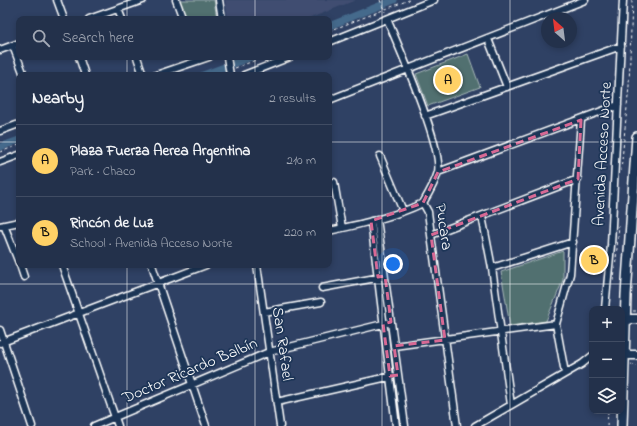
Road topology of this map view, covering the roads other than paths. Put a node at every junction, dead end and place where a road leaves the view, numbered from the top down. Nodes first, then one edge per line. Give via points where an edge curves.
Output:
1 (57, 0) edge
2 (143, 0) edge
3 (176, 0) edge
4 (219, 0) edge
5 (434, 0) edge
6 (585, 0) edge
7 (624, 0) edge
8 (118, 9) junction
9 (63, 16) edge
10 (98, 16) edge
11 (121, 16) edge
12 (182, 16) edge
13 (222, 16) edge
14 (387, 19) junction
15 (488, 39) junction
16 (332, 41) edge
17 (16, 44) edge
18 (621, 46) junction
19 (0, 50) edge
20 (20, 60) edge
21 (80, 60) edge
22 (138, 60) edge
23 (195, 60) edge
24 (227, 60) edge
25 (282, 60) edge
26 (408, 70) junction
27 (23, 72) edge
28 (84, 72) edge
29 (142, 72) edge
30 (164, 72) edge
31 (228, 72) edge
32 (252, 72) edge
33 (507, 86) junction
34 (332, 99) edge
35 (618, 105) junction
36 (425, 116) junction
37 (581, 120) junction
38 (16, 125) edge
39 (0, 131) edge
40 (637, 137) edge
41 (16, 156) edge
42 (380, 156) dead end
43 (0, 162) edge
44 (438, 172) junction
45 (578, 179) junction
46 (334, 182) dead end
47 (423, 203) junction
48 (403, 211) junction
49 (482, 216) junction
50 (377, 219) junction
51 (370, 221) junction
52 (16, 223) edge
53 (2, 226) edge
54 (342, 228) junction
55 (332, 230) edge
56 (431, 235) junction
57 (573, 242) junction
58 (16, 256) edge
59 (21, 268) edge
60 (63, 268) edge
61 (153, 268) edge
62 (198, 268) edge
63 (258, 268) edge
64 (492, 268) junction
65 (385, 276) junction
66 (24, 277) dead end
67 (378, 277) junction
68 (157, 283) junction
69 (322, 288) dead end
70 (321, 302) dead end
71 (605, 306) edge
72 (625, 308) edge
73 (264, 312) junction
74 (79, 313) junction
75 (637, 319) edge
76 (391, 322) junction
77 (625, 322) edge
78 (383, 324) junction
79 (556, 324) junction
80 (0, 330) edge
81 (500, 332) junction
82 (445, 340) junction
83 (2, 342) edge
84 (394, 346) junction
85 (269, 352) junction
86 (625, 352) edge
87 (637, 355) edge
88 (589, 358) edge
89 (565, 373) junction
90 (398, 375) junction
91 (390, 376) junction
92 (623, 378) edge
93 (192, 384) junction
94 (277, 402) junction
95 (511, 405) junction
96 (115, 417) junction
97 (32, 426) edge
98 (94, 426) edge
99 (118, 426) edge
100 (206, 426) edge
101 (280, 426) edge
102 (396, 426) edge
103 (404, 426) edge
104 (457, 426) edge
105 (475, 426) edge
106 (622, 426) edge

1 - 9 street
2 - 8 street
3 - 12 street
4 - 13 street
5 - 14 street
6 - 15 street
7 - 18 street, Avenida Acceso Norte
8 - 10 street
8 - 11 street
14 - 16 street
14 - 26 street, Pucara
15 - 26 street
15 - 33 street
17 - 19 street
18 - 33 street
18 - 35 street, Avenida Acceso Norte
20 - 27 street
21 - 28 street
22 - 29 street
23 - 30 street
24 - 31 street, bridge
25 - 32 street
26 - 34 street
26 - 36 street, Pucara
33 - 36 street
35 - 37 street
35 - 71 street, Avenida Acceso Norte
36 - 44 street, Pucara via 436,150
37 - 44 street
37 - 45 street
38 - 39 street
40 - 72 highway
41 - 43 street
42 - 48 street
44 - 47 street, Pucara via 432,189
45 - 49 street
45 - 57 street
46 - 54 street
47 - 48 street
47 - 56 street, Pucara via 428,212
48 - 50 street
49 - 56 street
49 - 64 street
50 - 51 street
50 - 65 street
51 - 54 street
51 - 67 street
52 - 53 street
53 - 58 street
54 - 55 street
56 - 82 street, Pucara
57 - 64 street
57 - 79 street via 568,286
59 - 66 street
60 - 74 street
61 - 68 street
62 - 68 street
63 - 73 street, San Rafael
64 - 81 street
65 - 67 street
65 - 76 street
67 - 69 street
67 - 78 street
68 - 74 street
68 - 93 street
70 - 73 street
73 - 85 street, San Rafael
74 - 83 street
74 - 96 street
75 - 77 main road
76 - 78 street, Doctor Ricardo Balbín
76 - 84 street
78 - 85 street, Doctor Ricardo Balbín
78 - 91 street
79 - 81 street
79 - 89 street
80 - 83 street
81 - 82 street
81 - 95 street
82 - 84 street
82 - 104 street, Pucara
83 - 97 street
84 - 90 street
85 - 93 street, Doctor Ricardo Balbín
85 - 94 street, San Rafael
86 - 87 main road
88 - 89 street
89 - 95 street
90 - 91 street
90 - 103 street
91 - 94 street
91 - 102 street
92 - 106 highway
93 - 96 street, Doctor Ricardo Balbín
93 - 100 street
94 - 101 street, San Rafael
95 - 105 street
96 - 98 street, Doctor Ricardo Balbín
96 - 99 street

